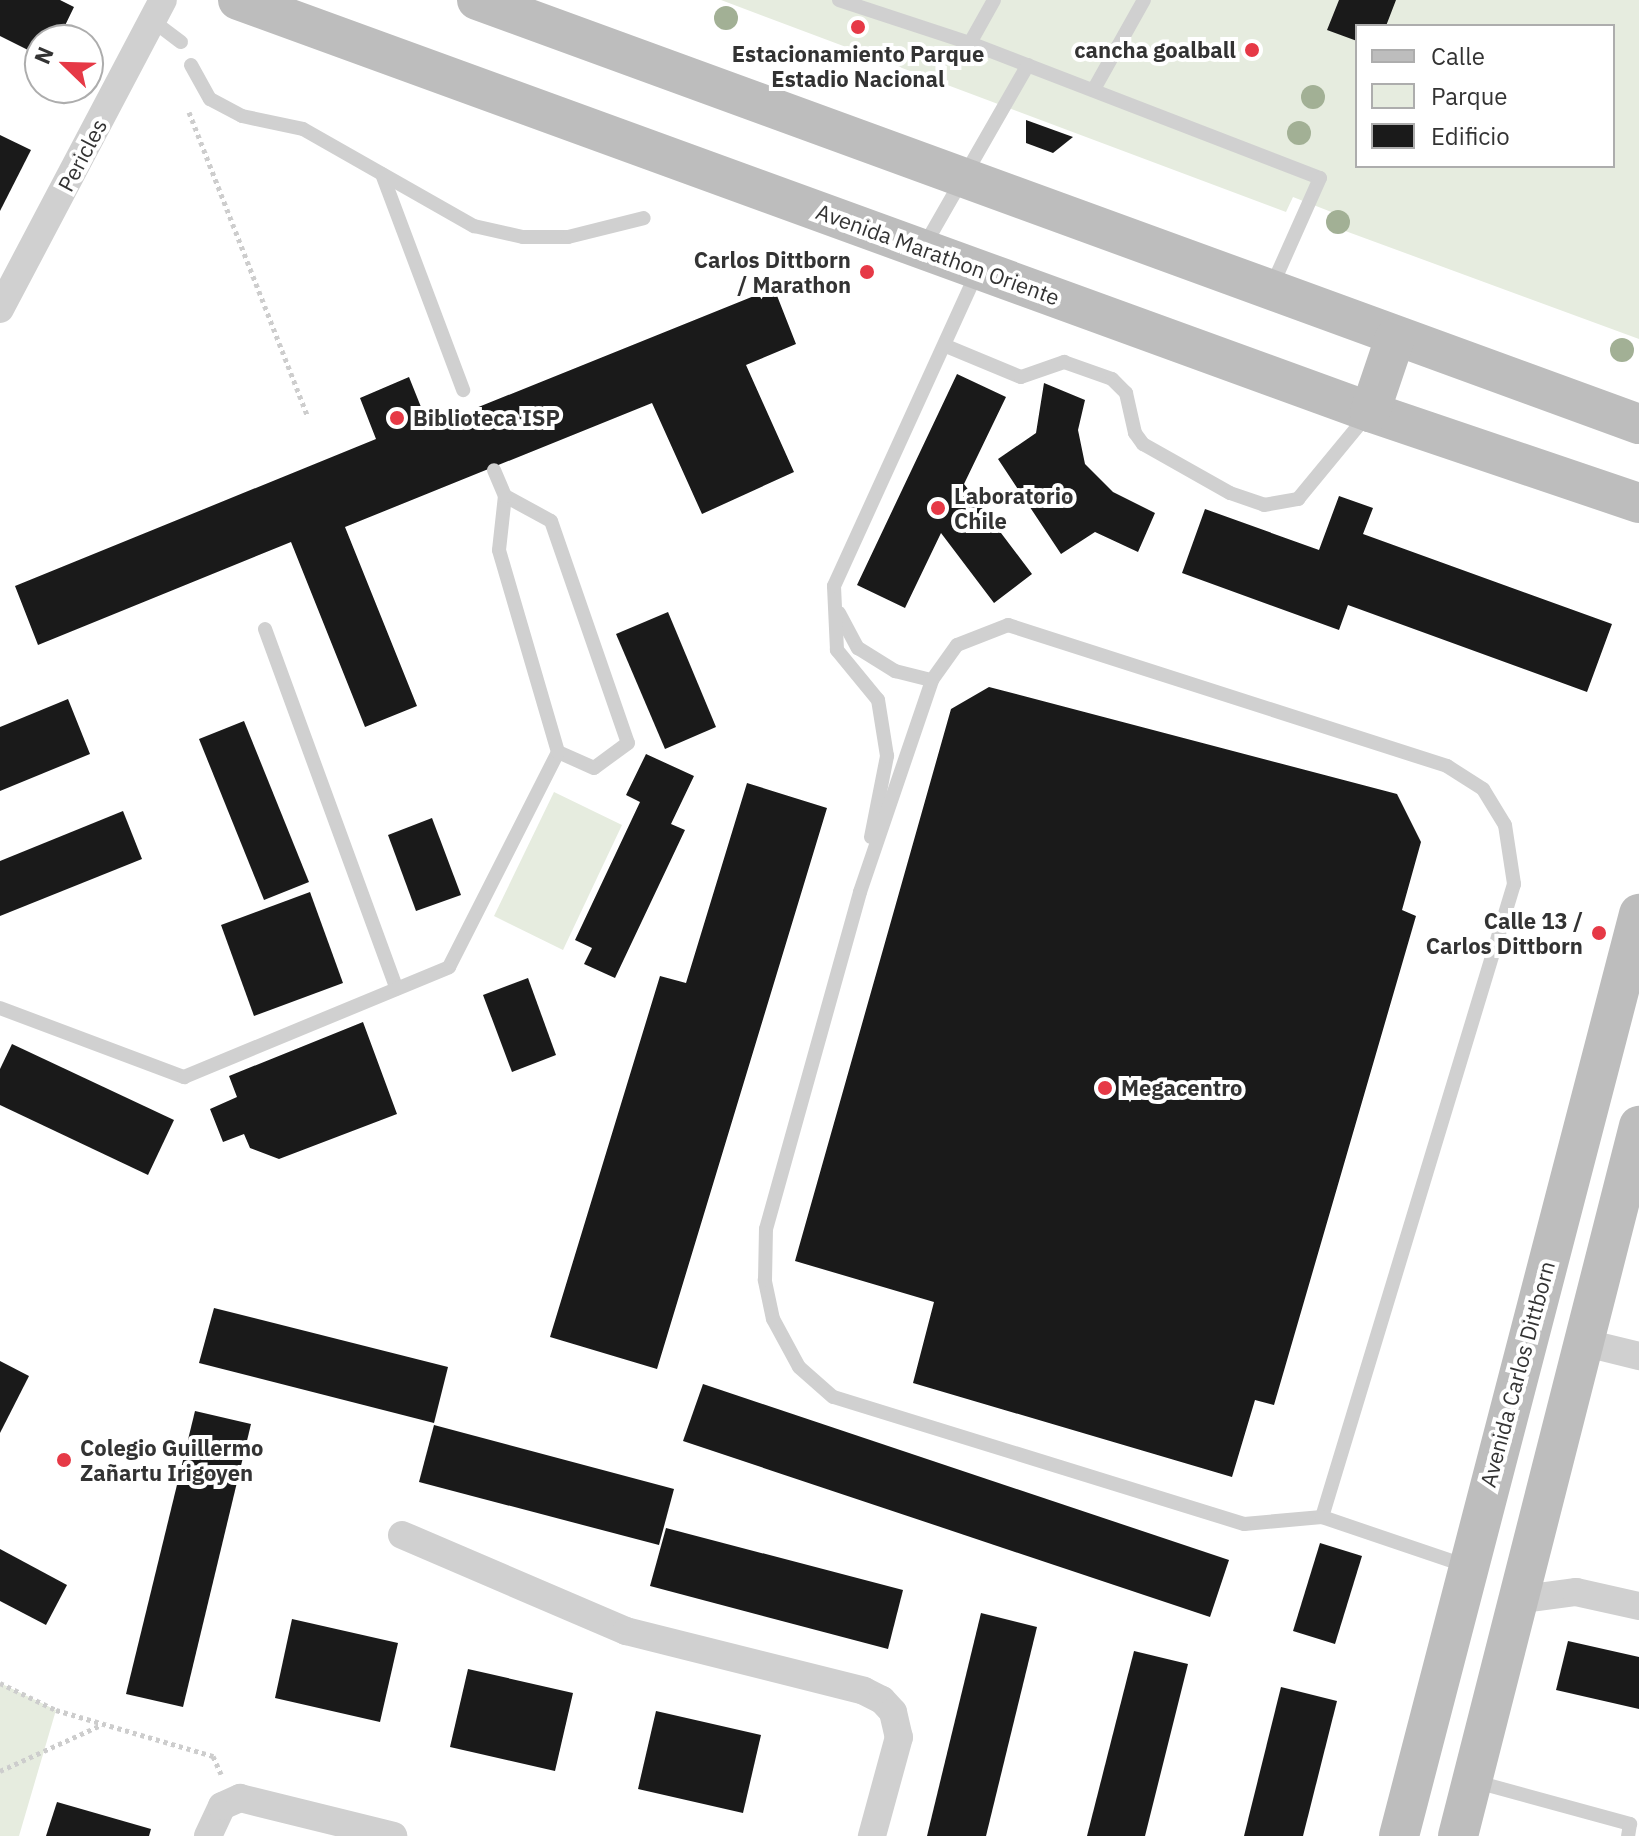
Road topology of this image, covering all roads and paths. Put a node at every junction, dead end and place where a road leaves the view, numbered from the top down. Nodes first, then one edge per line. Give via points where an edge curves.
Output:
1 (238, 0) edge
2 (477, 0) edge
3 (839, 0) edge
4 (994, 0) edge
5 (1144, 0) edge
6 (875, 6) edge
7 (158, 10) edge
8 (181, 42) dead end
9 (970, 43) junction
10 (191, 65) dead end
11 (1028, 65) junction
12 (1094, 89) junction
13 (187, 109) dead end
14 (381, 173) junction
15 (963, 181) junction
16 (644, 218) dead end
17 (923, 248) junction
18 (979, 268) junction
19 (1270, 292) junction
20 (0, 309) edge
21 (1395, 338) junction
22 (946, 346) junction
23 (463, 390) dead end
24 (1370, 412) junction
25 (308, 417) dead end
26 (1639, 424) edge
27 (494, 470) dead end
28 (1601, 492) junction
29 (505, 496) junction
30 (1639, 503) edge
31 (1639, 521) edge
32 (834, 586) junction
33 (265, 629) dead end
34 (932, 680) junction
35 (558, 752) junction
36 (860, 892) junction
37 (1639, 914) edge
38 (397, 989) junction
39 (0, 1008) edge
40 (1639, 1126) edge
41 (1586, 1343) junction
42 (1639, 1356) edge
43 (1322, 1517) junction
44 (402, 1535) dead end
45 (1467, 1566) junction
46 (1516, 1600) junction
47 (1639, 1606) edge
48 (0, 1683) edge
49 (101, 1724) junction
50 (0, 1771) edge
51 (1472, 1780) junction
52 (215, 1820) edge
53 (393, 1836) edge
54 (872, 1836) edge
55 (1399, 1836) edge
56 (1458, 1836) edge
57 (1628, 1836) edge

1 - 17 main road, Avenida Marathon Oriente
2 - 15 main road
3 - 6 lane
4 - 9 lane
5 - 12 lane
6 - 9 lane
7 - 8 lane
7 - 20 street, Pericles
9 - 11 lane
10 - 14 lane via 210,99 242,116 303,129
11 - 12 lane
11 - 15 lane
12 - 19 lane via 1320,178
13 - 25 path
14 - 16 lane via 474,226 523,237 568,237
14 - 23 lane
15 - 17 lane
15 - 19 main road
17 - 18 main road, Avenida Marathon Oriente
18 - 22 lane
18 - 24 main road, Avenida Marathon Oriente
19 - 21 main road
21 - 24 main road
21 - 26 main road
22 - 24 lane via 1021,377 1064,362 1112,379 1126,393 1135,433 1143,444 1230,493 1264,505 1298,499
22 - 32 lane
24 - 28 main road, Avenida Marathon Oriente
27 - 29 lane
28 - 30 main road, Avenida Marathon Oriente
28 - 31 main road
29 - 35 lane via 499,550
29 - 35 lane via 551,521 628,743 594,768
32 - 34 lane via 841,625 858,648 895,671
32 - 36 lane via 837,650 878,700 887,756
33 - 38 lane
34 - 36 lane
34 - 43 lane via 957,645 1008,625 1447,766 1483,789 1505,825 1514,884
35 - 38 lane via 449,967
36 - 43 lane via 766,1229 765,1280 773,1319 799,1367 833,1397 1244,1524
37 - 45 main road, Avenida Carlos Dittborn
38 - 39 lane via 184,1077
40 - 41 main road
41 - 42 street
41 - 46 main road
43 - 45 lane
44 - 54 street via 626,1631 864,1691 882,1700 893,1712 899,1737
45 - 55 main road, Avenida Carlos Dittborn
46 - 47 street via 1576,1592
46 - 51 main road
48 - 49 path
49 - 50 path
49 - 52 path via 213,1756
51 - 56 main road
51 - 57 lane via 1630,1824
52 - 53 street via 249,1800

